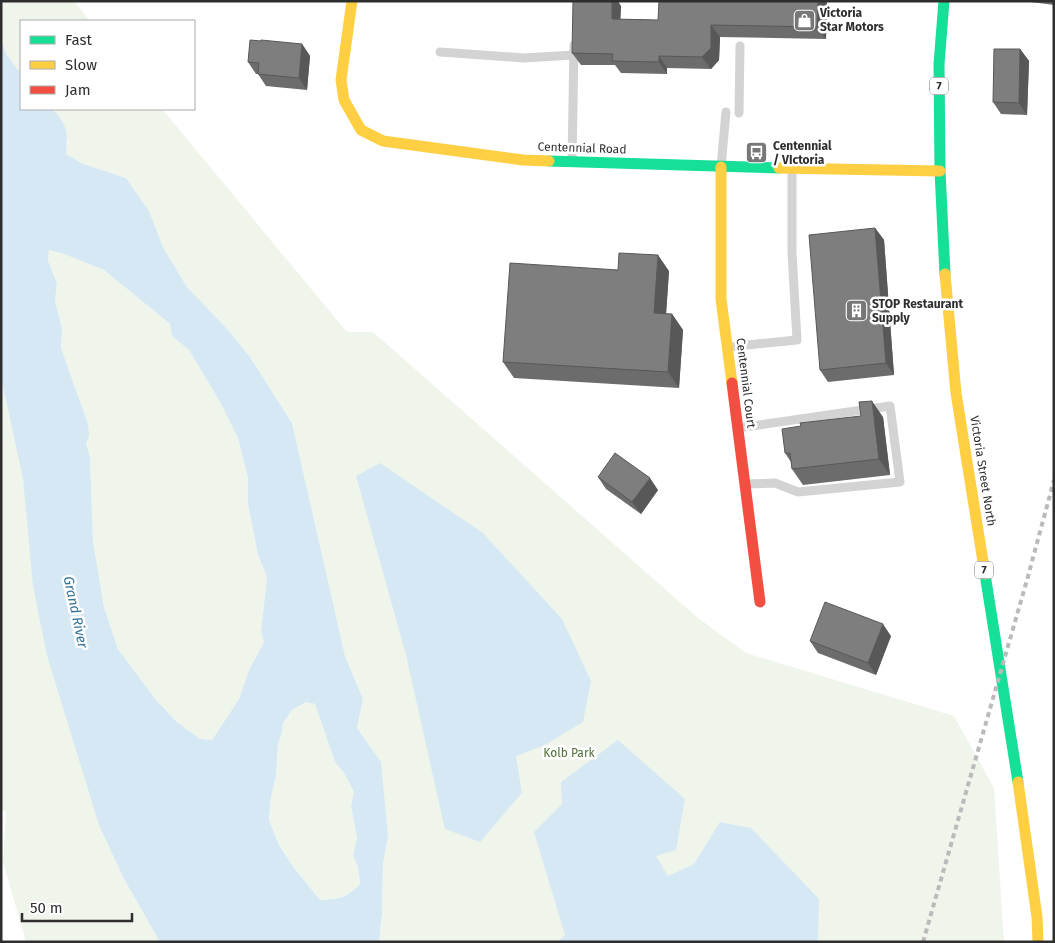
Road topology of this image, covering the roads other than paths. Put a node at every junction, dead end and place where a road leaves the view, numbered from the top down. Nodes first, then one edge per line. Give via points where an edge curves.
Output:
1 (352, 1) edge
2 (944, 1) edge
3 (574, 37) edge
4 (740, 46) dead end
5 (440, 52) dead end
6 (574, 55) junction
7 (726, 112) dead end
8 (739, 112) dead end
9 (572, 162) junction
10 (721, 167) junction
11 (792, 168) junction
12 (940, 170) junction
13 (727, 347) junction
14 (738, 428) junction
15 (745, 484) junction
16 (760, 602) dead end
17 (1038, 942) edge

1 - 9 street, Centennial Road via 341,80 344,100 361,130 383,141 523,160
2 - 12 street, Victoria Street North / 7 via 939,64
3 - 6 lane
4 - 8 lane
5 - 6 lane via 524,58
6 - 9 lane
7 - 10 lane
9 - 10 street, Centennial Road
10 - 11 street, Centennial Road
10 - 13 street, Centennial Court via 721,299
11 - 12 street, Centennial Road
11 - 13 lane via 792,253 798,340
12 - 17 street, Victoria Street North / 7 via 945,283 956,393 1016,772
13 - 14 street, Centennial Court
14 - 15 street, Centennial Court
14 - 15 lane via 890,406 900,482 798,492 775,483
15 - 16 street, Centennial Court

